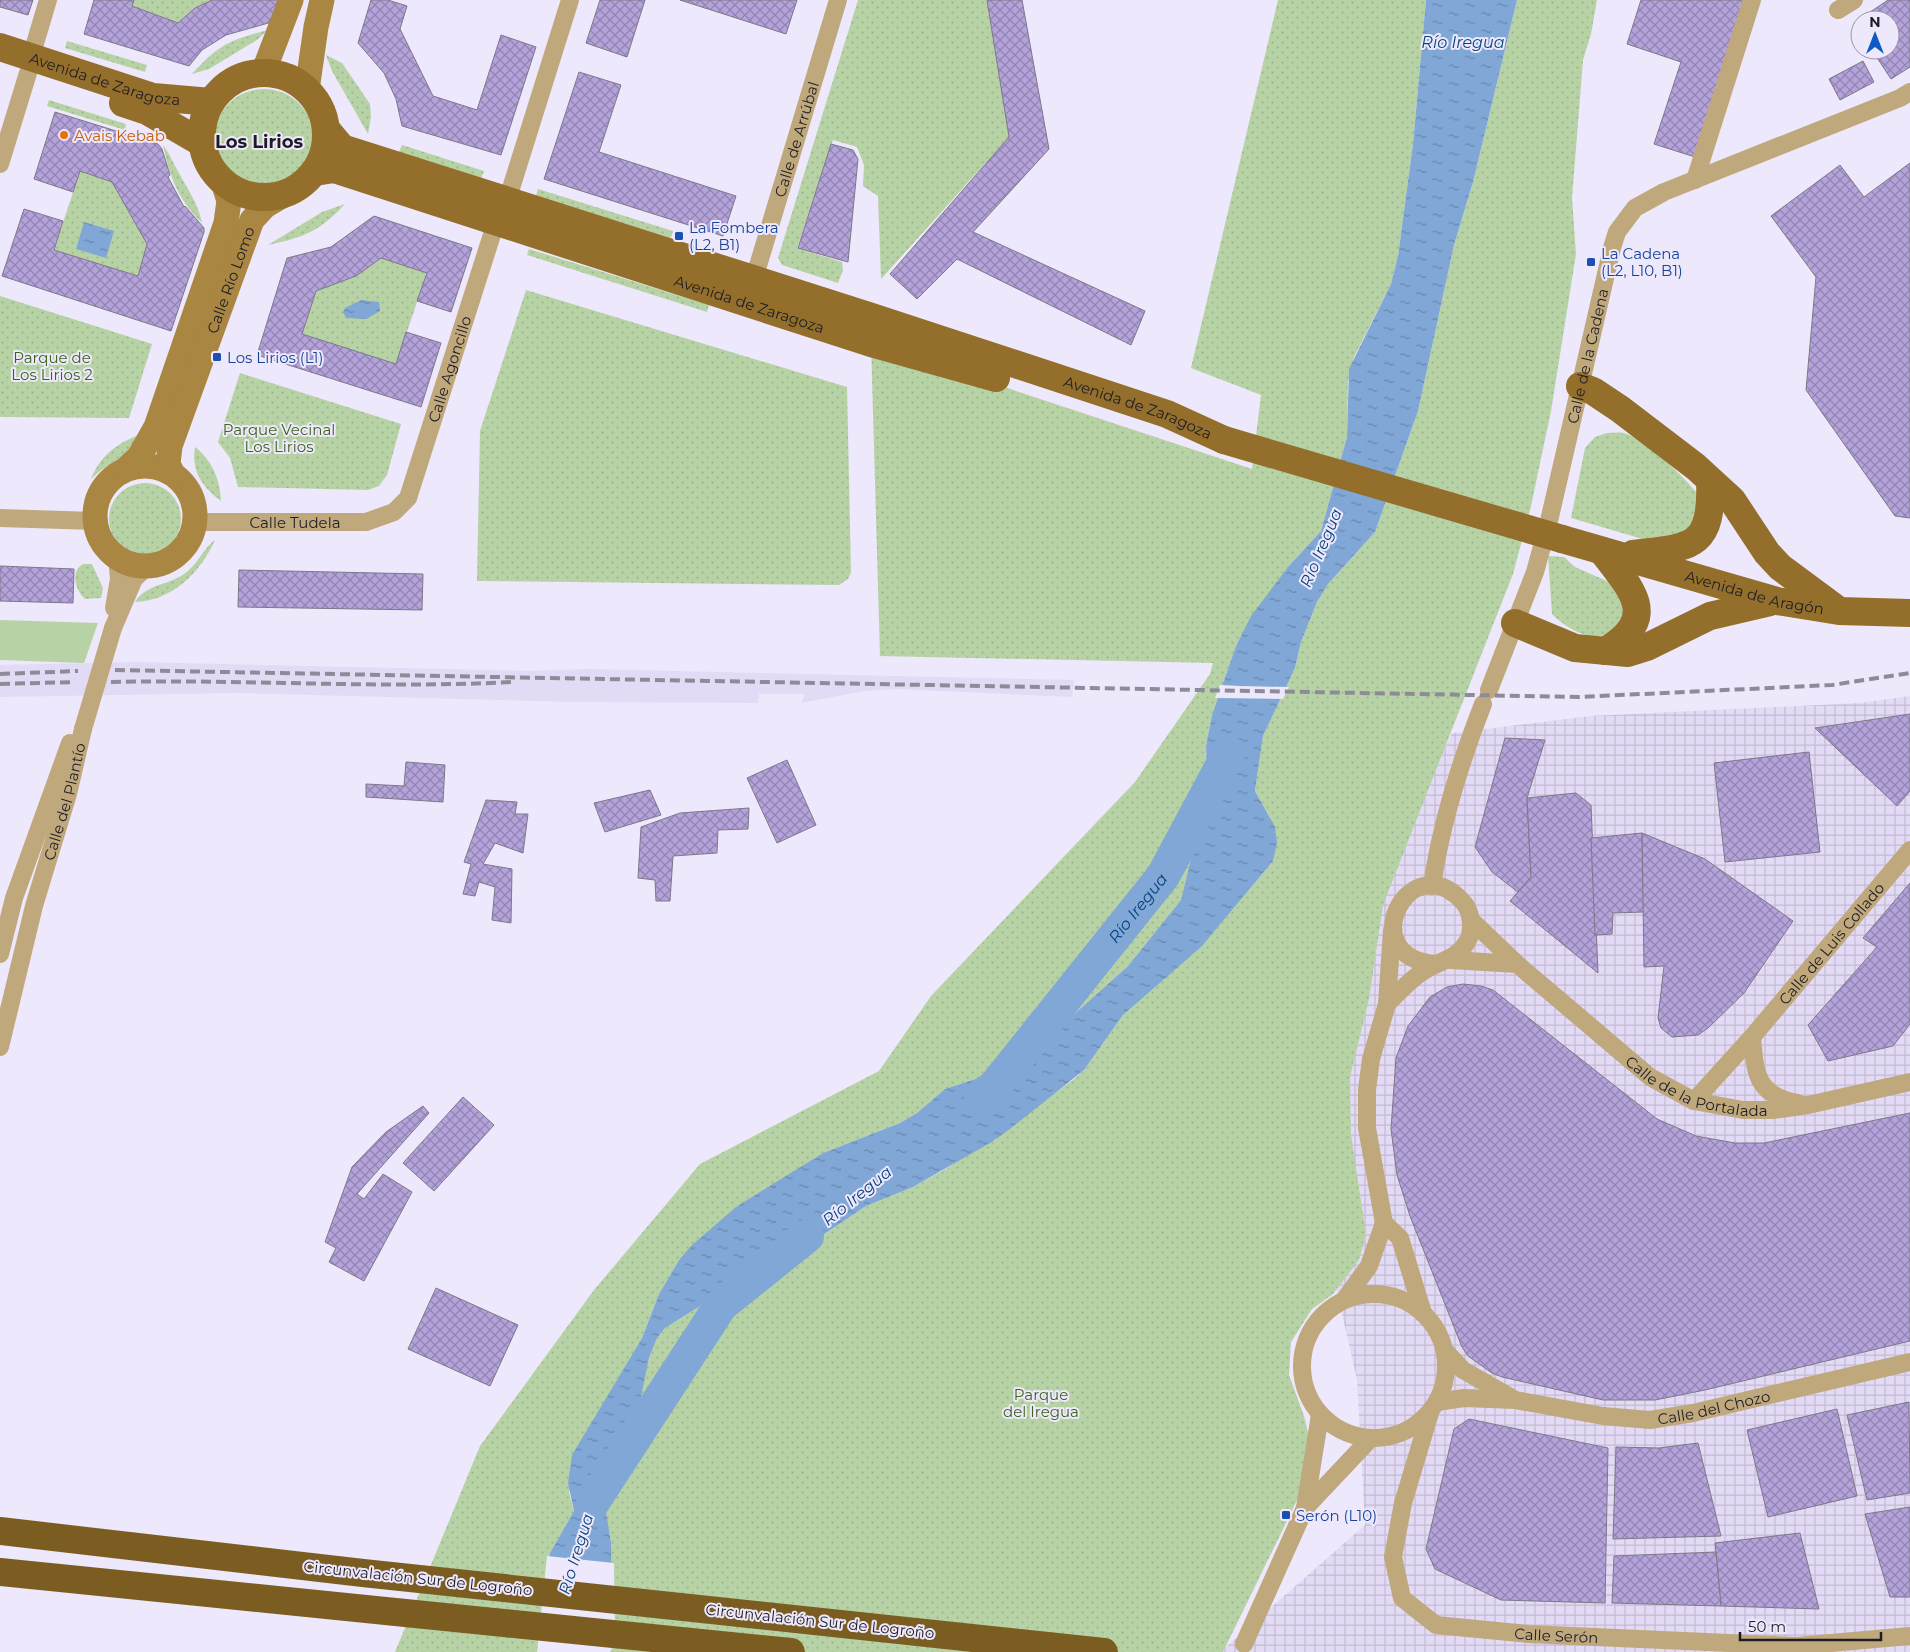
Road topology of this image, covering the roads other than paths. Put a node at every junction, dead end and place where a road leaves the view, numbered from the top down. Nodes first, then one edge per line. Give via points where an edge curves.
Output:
1 (48, 0) edge
2 (291, 0) edge
3 (322, 0) edge
4 (570, 0) edge
5 (838, 0) edge
6 (1752, 0) edge
7 (1854, 0) edge
8 (1838, 10) dead end
9 (0, 47) edge
10 (0, 65) edge
11 (29, 65) junction
12 (263, 73) junction
13 (307, 90) junction
14 (1910, 92) edge
15 (211, 102) junction
16 (326, 129) junction
17 (202, 144) junction
18 (0, 164) edge
19 (315, 172) junction
20 (1695, 180) junction
21 (223, 182) junction
22 (294, 190) junction
23 (502, 211) junction
24 (754, 279) junction
25 (1580, 386) junction
26 (1224, 440) junction
27 (126, 469) junction
28 (173, 474) junction
29 (1710, 481) junction
30 (394, 512) joint
31 (0, 518) edge
32 (95, 521) junction
33 (196, 522) junction
34 (1610, 554) junction
35 (117, 557) junction
36 (148, 566) junction
37 (1777, 601) junction
38 (1839, 611) junction
39 (1910, 613) edge
40 (1515, 623) junction
41 (111, 628) junction
42 (1605, 651) junction
43 (80, 728) junction
44 (1910, 850) edge
45 (1432, 886) junction
46 (1471, 920) junction
47 (1392, 930) junction
48 (0, 954) edge
49 (1443, 962) junction
50 (1517, 964) junction
51 (1387, 1004) junction
52 (1752, 1037) junction
53 (0, 1047) edge
54 (1910, 1082) edge
55 (1694, 1100) junction
56 (1808, 1105) junction
57 (1384, 1223) junction
58 (1345, 1299) junction
59 (1423, 1313) junction
60 (1445, 1351) junction
61 (1910, 1362) edge
62 (1515, 1400) junction
63 (1434, 1408) junction
64 (1320, 1415) junction
65 (1370, 1439) junction
66 (1305, 1508) junction
67 (15, 1530) edge
68 (6, 1578) edge
69 (1910, 1636) edge
70 (1244, 1644) dead end
71 (791, 1652) edge
72 (1104, 1652) edge

1 - 11 street
2 - 12 main road
3 - 13 main road
4 - 23 street, Calle Agoncillo
5 - 24 street, Calle de Arrúbal
6 - 20 street
7 - 8 street
9 - 11 main road, Avenida de Zaragoza
10 - 11 main road, Avenida de Zaragoza
11 - 15 main road, Avenida de Zaragoza via 153,96
11 - 17 main road, Avenida de Zaragoza via 147,111
11 - 18 street
12 - 13 main road via 286,77
12 - 15 main road via 242,76 225,86
13 - 16 main road via 317,101
14 - 20 street, Calle de la Cadena
15 - 17 main road via 203,122
16 - 19 main road via 326,144
16 - 23 main road, Avenida de Zaragoza via 342,148
17 - 21 main road via 206,158
19 - 22 main road
19 - 23 main road, Avenida de Zaragoza via 334,169
20 - 25 street, Calle de la Cadena via 1635,208 1617,232 1606,266
21 - 22 main road via 239,192 257,197 276,196
21 - 27 main road, Calle Río Lomo via 229,201 226,223 156,427 139,457
22 - 28 main road, Calle Río Lomo via 265,206 252,220 170,446 168,464
23 - 24 main road, Avenida de Zaragoza
23 - 26 main road, Avenida de Zaragoza via 871,343
23 - 30 street, Calle Agoncillo via 408,498
24 - 26 main road, Avenida de Zaragoza via 1167,414
25 - 29 main road via 1620,409 1683,456
25 - 40 street, Calle de la Cadena via 1549,521 1535,572
26 - 34 main road, Avenida de Aragón, bridge
27 - 28 main road via 150,466
27 - 32 main road via 113,477 102,490 96,504
28 - 33 main road via 191,495
29 - 34 main road via 1707,523 1694,542 1668,551
29 - 38 main road via 1732,500 1780,567
30 - 33 street, Calle Tudela via 366,522
31 - 32 street
32 - 35 main road via 106,547
33 - 36 main road via 184,548 162,563
34 - 37 main road, Avenida de Aragón
34 - 42 main road via 1633,590 1638,607 1636,621 1627,636
35 - 36 main road via 132,564
35 - 41 street, Calle del Plantío via 119,578
36 - 41 street, Calle del Plantío via 134,578
37 - 38 main road, Avenida de Aragón
37 - 42 main road via 1710,616 1636,652
38 - 39 main road, Avenida de Aragón
40 - 42 main road via 1565,645 1585,651
40 - 45 street, Calle de la Cadena via 1467,746 1444,822
41 - 43 street, Calle del Plantío
43 - 48 street, Calle del Plantío via 14,898
43 - 53 street, Calle del Plantío via 68,794 34,906
44 - 52 street, Calle de Luis Collado
45 - 46 street via 1441,886 1455,893 1466,905
45 - 47 street via 1411,891 1400,901 1393,915
46 - 49 street via 1470,936 1463,949
46 - 50 street, Calle de la Portalada
47 - 49 street via 1397,944 1407,956 1420,963
47 - 51 street
49 - 50 street
49 - 51 street via 1418,974
50 - 55 street, Calle de la Portalada via 1650,1077
51 - 57 street via 1371,1059 1367,1090 1368,1128
52 - 55 street, Calle de Luis Collado
52 - 56 street via 1754,1066 1762,1087 1777,1099
54 - 56 street, Calle de la Portalada
55 - 56 street, Calle de la Portalada via 1744,1110
57 - 58 street via 1369,1266
57 - 59 street via 1400,1238
58 - 59 street via 1365,1294 1386,1295 1406,1301
58 - 64 street via 1330,1308 1312,1328 1303,1350 1301,1373 1307,1396
59 - 60 street via 1437,1330
60 - 62 street, Calle del Chozo via 1463,1370
60 - 63 street via 1446,1378
61 - 62 street, Calle del Chozo via 1693,1413 1650,1420 1603,1416
62 - 63 street, Calle del Chozo via 1464,1398
63 - 65 street via 1413,1428 1393,1437
63 - 69 street, Calle Serón via 1403,1503 1393,1557 1402,1598 1436,1625 1528,1634 1797,1646
64 - 65 street via 1334,1428
64 - 66 street
65 - 66 street
66 - 70 street
67 - 72 highway, Circunvalación Sur de Logroño via 396,1576
68 - 71 highway via 396,1610

